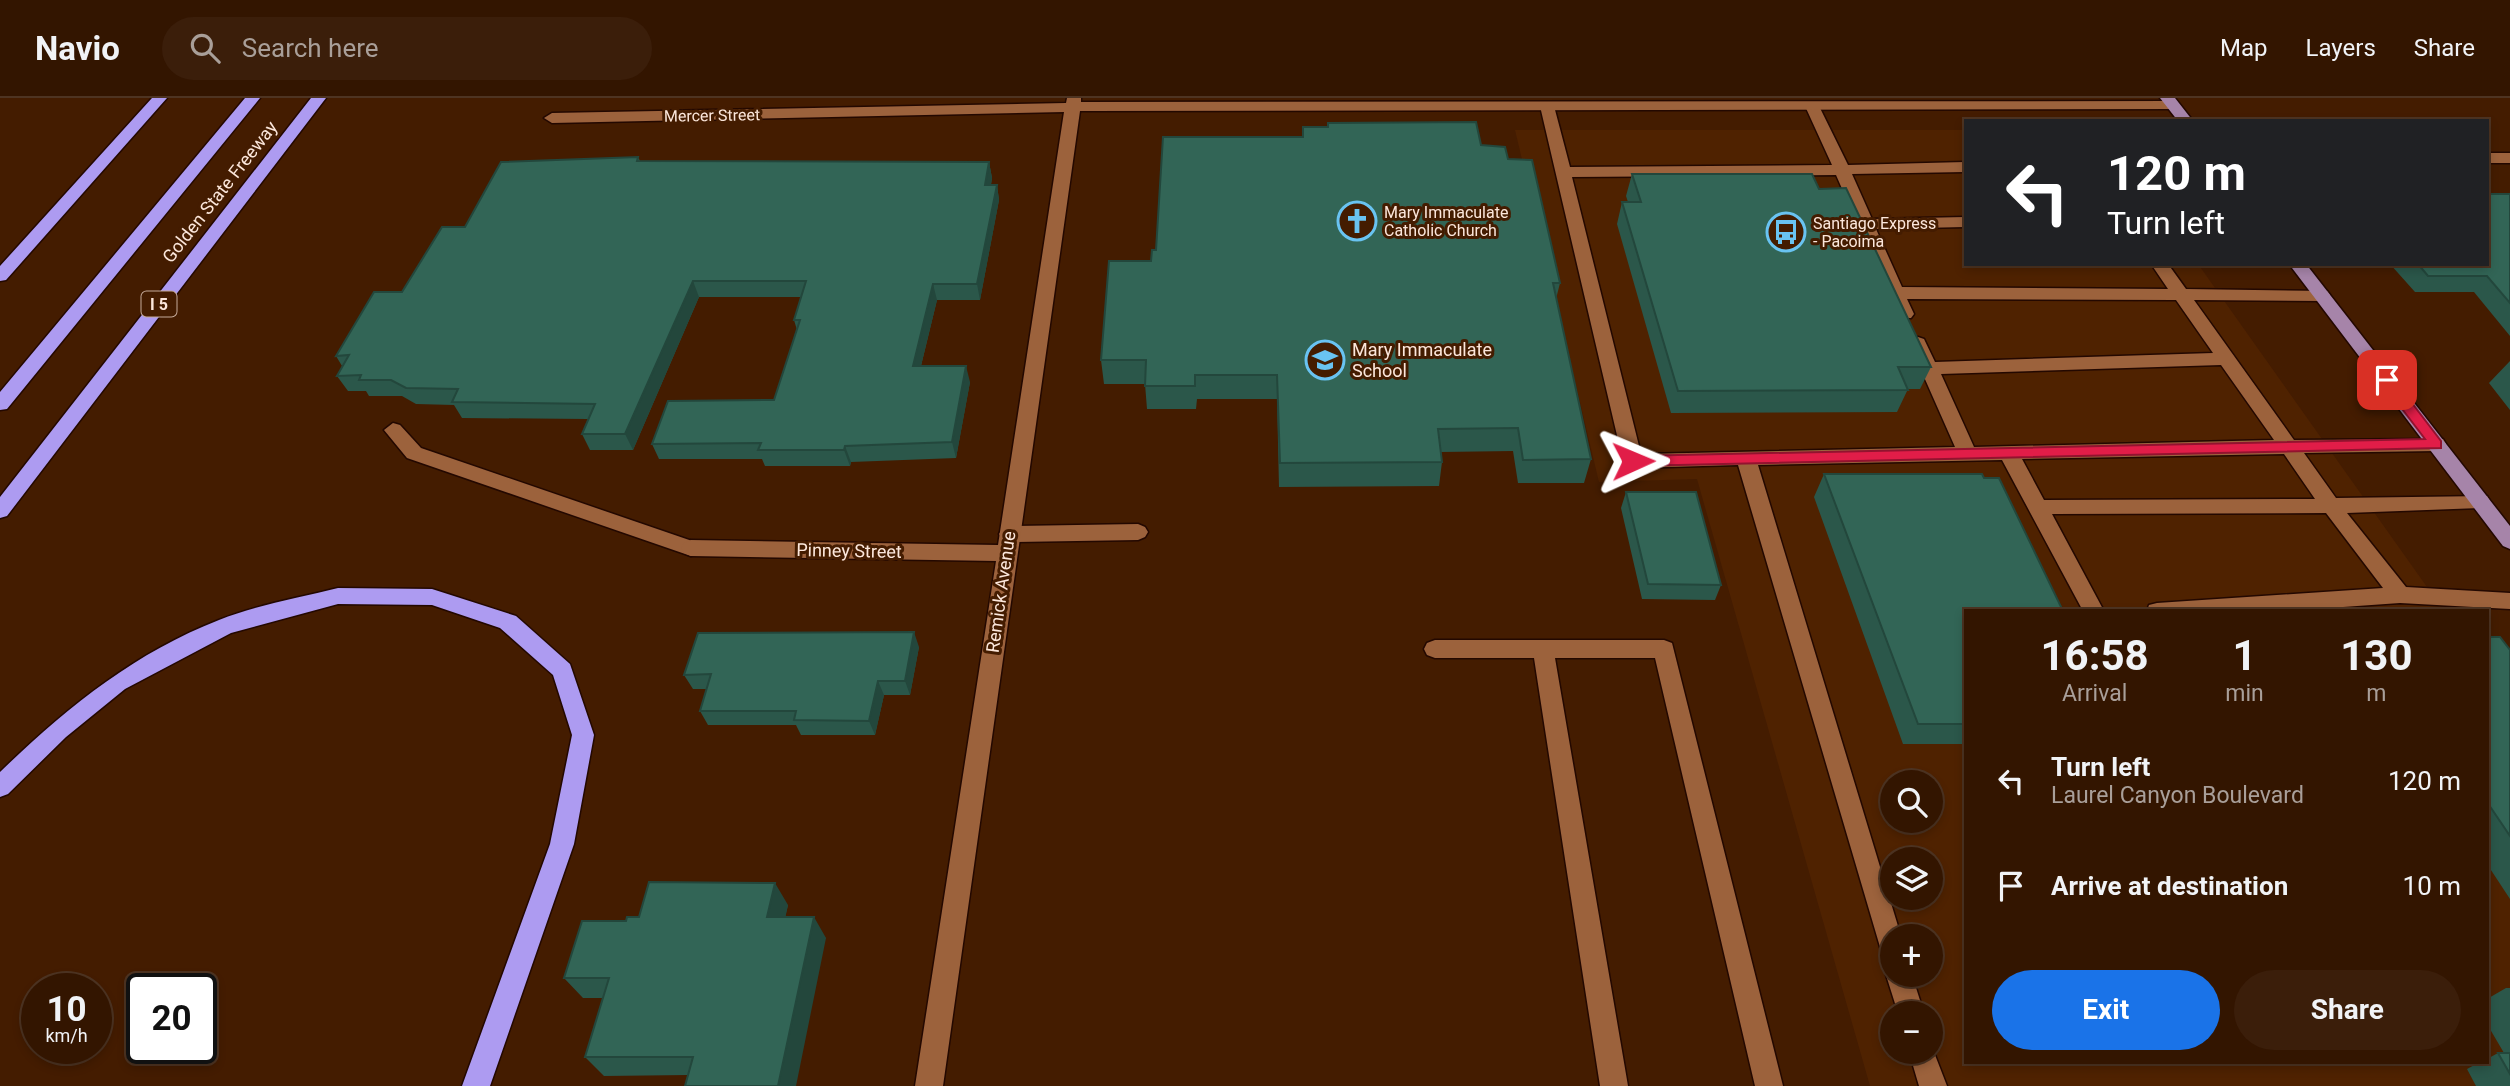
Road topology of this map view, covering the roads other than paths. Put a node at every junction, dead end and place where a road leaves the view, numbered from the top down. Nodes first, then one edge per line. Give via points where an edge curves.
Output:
1 (160, 98) edge
2 (253, 98) edge
3 (319, 98) edge
4 (1073, 102) edge
5 (2170, 102) edge
6 (1547, 106) junction
7 (1812, 106) junction
8 (552, 118) dead end
9 (2184, 119) edge
10 (2489, 158) edge
11 (2510, 158) edge
12 (1964, 167) edge
13 (1842, 170) junction
14 (1563, 172) junction
15 (1964, 222) edge
16 (1866, 224) junction
17 (2160, 266) edge
18 (2298, 266) edge
19 (0, 276) edge
20 (1896, 293) junction
21 (2180, 294) junction
22 (2320, 295) junction
23 (2225, 359) junction
24 (1929, 368) junction
25 (0, 404) edge
26 (393, 430) dead end
27 (2436, 444) junction
28 (2289, 447) junction
29 (2008, 452) junction
30 (1967, 453) junction
31 (1746, 458) junction
32 (2480, 501) junction
33 (2331, 506) junction
34 (2038, 507) junction
35 (0, 511) edge
36 (1138, 532) dead end
37 (2510, 541) edge
38 (1008, 544) junction
39 (2400, 595) junction
40 (2510, 601) edge
41 (2093, 609) edge
42 (2187, 609) edge
43 (1435, 649) dead end
44 (1543, 649) junction
45 (0, 787) edge
46 (1885, 924) edge
47 (1926, 1064) edge
48 (476, 1086) edge
49 (929, 1086) edge
50 (1614, 1086) edge
51 (1769, 1086) edge
52 (1933, 1086) edge

1 - 19 highway
2 - 25 highway
3 - 35 highway, Golden State Freeway / I 5
4 - 6 street, Mercer Street
4 - 8 street, Mercer Street
4 - 38 street, Remick Avenue
5 - 7 street, Mercer Street
5 - 9 main road
6 - 7 street, Mercer Street
6 - 14 street
7 - 13 street
10 - 11 street
12 - 13 street
13 - 14 street
13 - 16 street
14 - 31 street via 1633,461
15 - 16 street
16 - 20 street
17 - 21 street
18 - 22 main road
20 - 21 street
20 - 24 street
21 - 22 street
21 - 23 street
22 - 27 main road
23 - 24 street
23 - 28 street
24 - 30 street
26 - 38 street, Pinney Street via 414,453 691,548
27 - 28 street
27 - 32 main road
28 - 29 street
28 - 33 street
29 - 30 street
29 - 34 street
30 - 31 street
31 - 46 street
32 - 33 street
32 - 37 main road
33 - 34 street
33 - 39 street
34 - 41 street
36 - 38 street, Pinney Street
38 - 49 street, Remick Avenue
39 - 40 street
39 - 42 street
43 - 44 street
44 - 50 street
44 - 51 street via 1664,649
45 - 48 highway via 58,730 117,683 225,626 338,596 432,597 508,622 562,670 583,735 562,844
47 - 52 street

